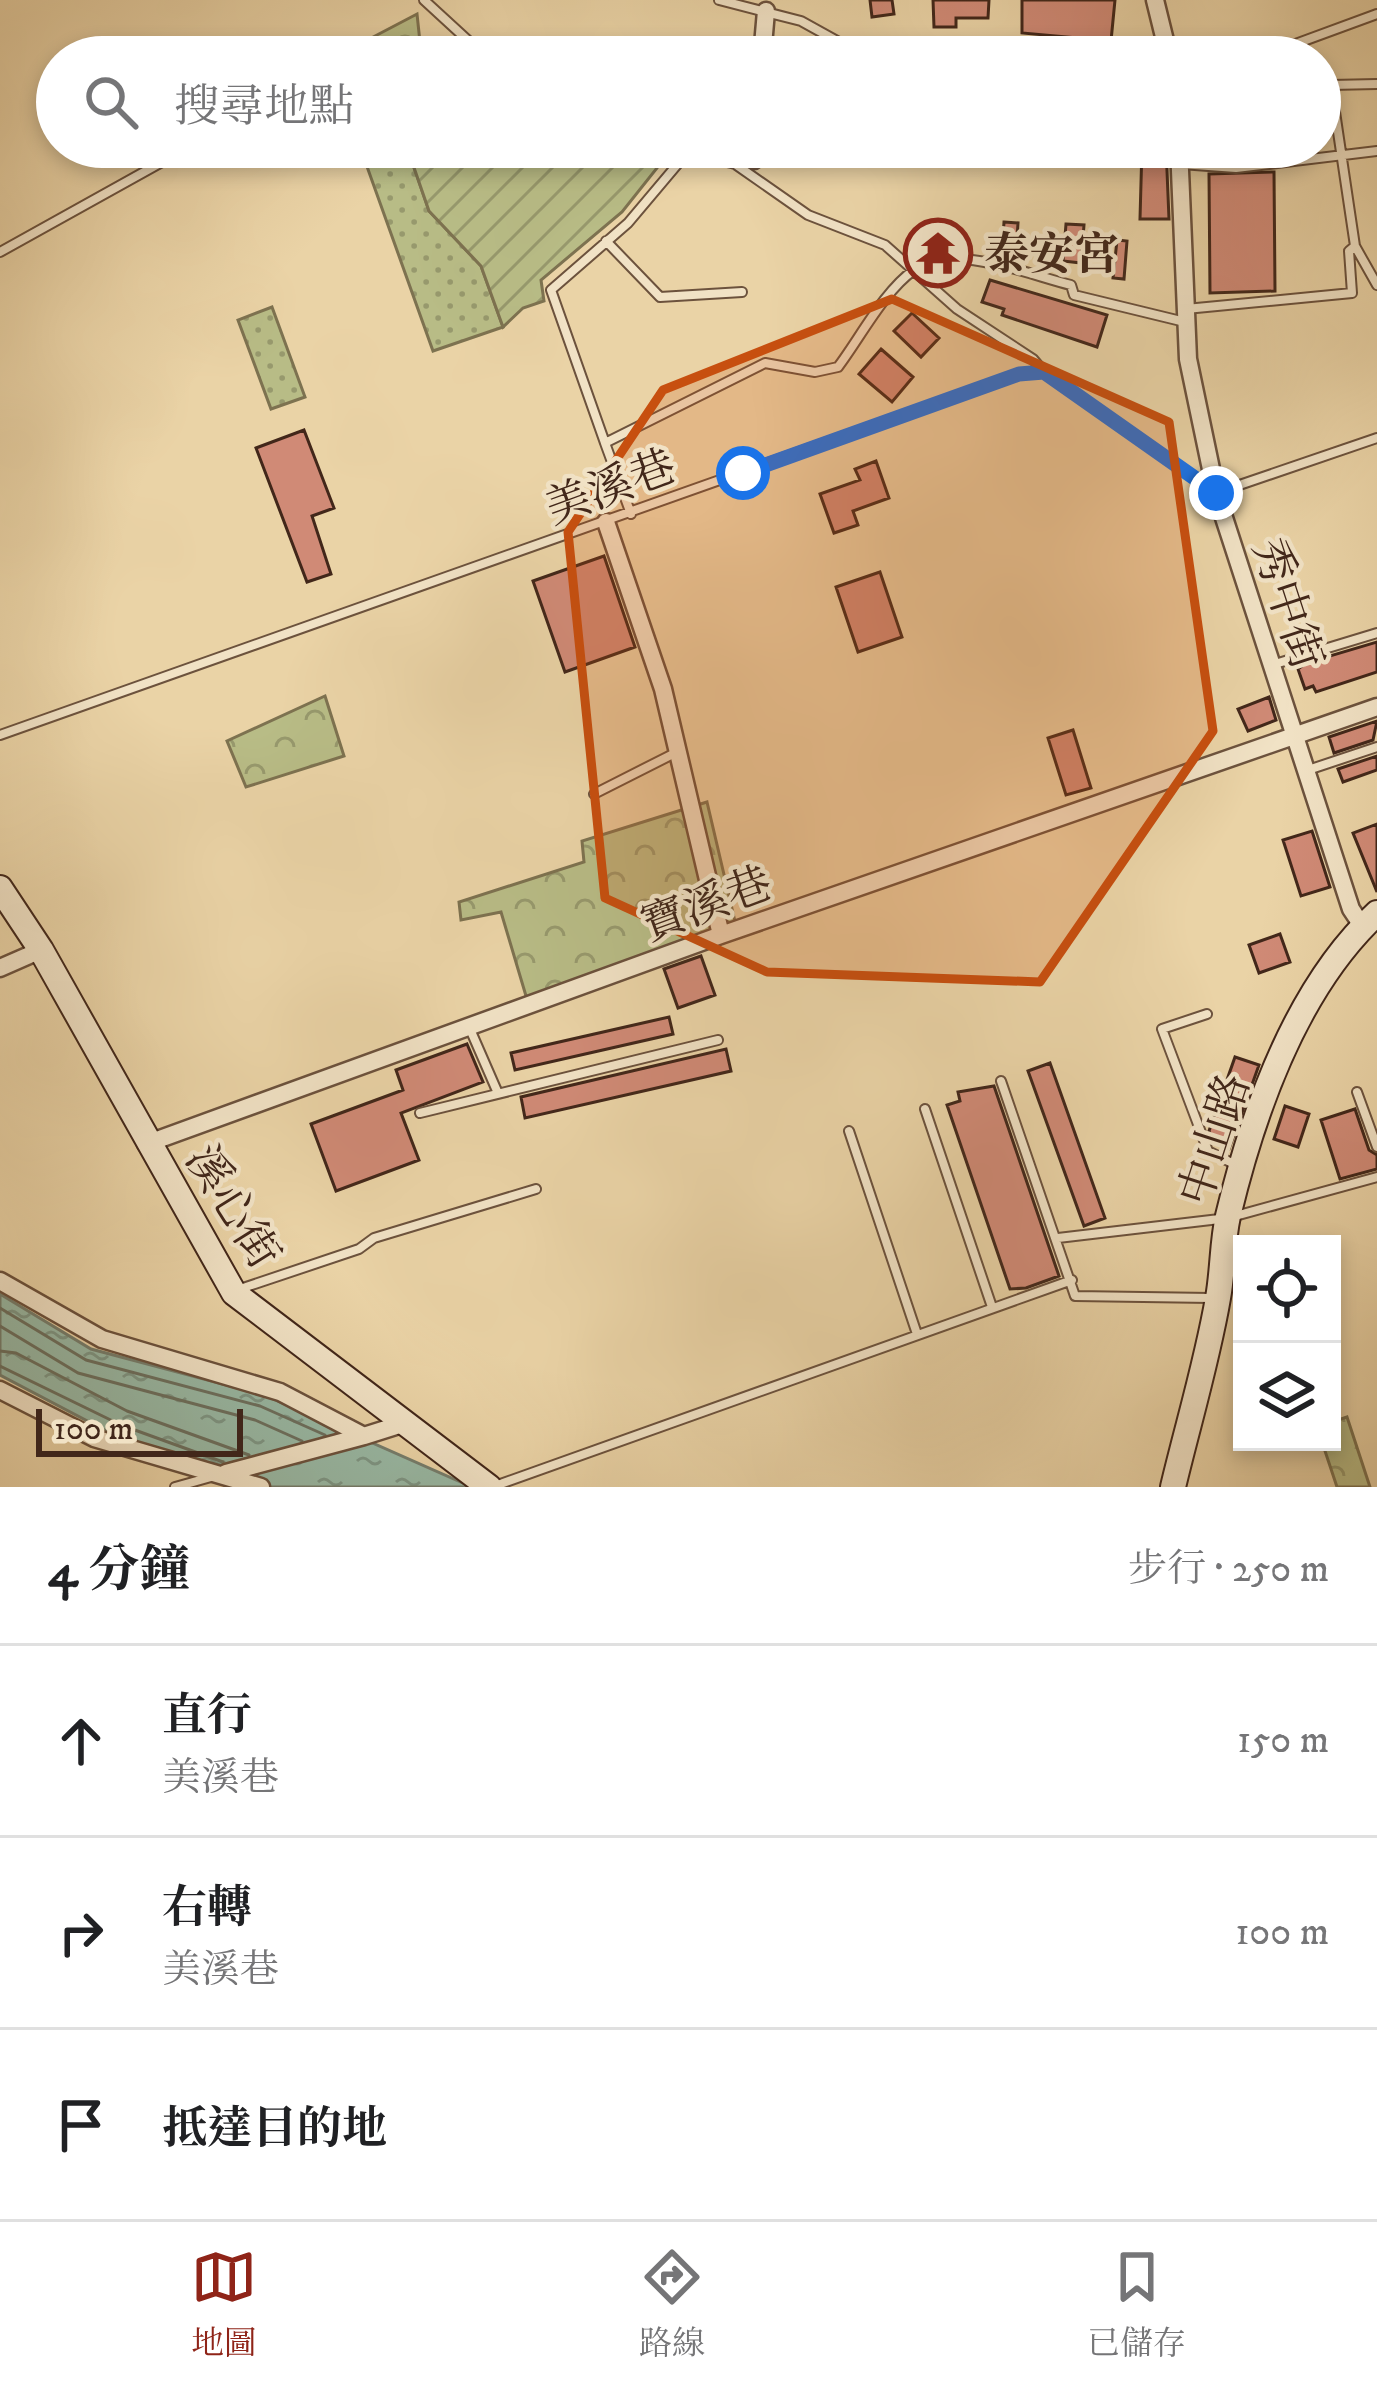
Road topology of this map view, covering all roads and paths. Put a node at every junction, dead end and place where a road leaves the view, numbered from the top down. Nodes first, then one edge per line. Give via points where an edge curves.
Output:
1 (424, 0) edge
2 (719, 0) edge
3 (1155, 0) edge
4 (766, 11) junction
5 (1377, 14) edge
6 (463, 36) edge
7 (764, 36) edge
8 (828, 36) edge
9 (1164, 36) edge
10 (1317, 36) edge
11 (1377, 84) edge
12 (1341, 86) edge
13 (1377, 151) edge
14 (1341, 154) edge
15 (151, 168) edge
16 (673, 168) edge
17 (741, 168) edge
18 (1179, 168) edge
19 (1341, 168) edge
20 (606, 241) junction
21 (1355, 246) junction
22 (0, 252) edge
23 (911, 272) junction
24 (1377, 285) edge
25 (742, 292) dead end
26 (1185, 316) junction
27 (1044, 372) junction
28 (1377, 438) edge
29 (605, 443) junction
30 (1216, 493) junction
31 (632, 514) junction
32 (607, 523) junction
33 (1377, 633) edge
34 (1272, 665) junction
35 (1377, 707) edge
36 (0, 735) edge
37 (1293, 736) junction
38 (1377, 747) edge
39 (676, 753) junction
40 (1307, 770) junction
41 (594, 794) dead end
42 (0, 888) edge
43 (1370, 920) edge
44 (722, 935) junction
45 (40, 950) junction
46 (0, 968) edge
47 (1207, 1014) dead end
48 (470, 1029) junction
49 (718, 1040) dead end
50 (1001, 1081) dead end
51 (497, 1091) junction
52 (1357, 1092) dead end
53 (925, 1109) dead end
54 (420, 1113) dead end
55 (849, 1131) dead end
56 (146, 1144) junction
57 (1377, 1147) edge
58 (1243, 1168) junction
59 (1377, 1177) edge
60 (536, 1190) dead end
61 (1228, 1218) junction
62 (1058, 1238) junction
63 (1072, 1280) junction
64 (0, 1281) edge
65 (234, 1293) junction
66 (1218, 1298) junction
67 (992, 1307) junction
68 (917, 1334) junction
69 (0, 1390) edge
70 (402, 1424) junction
71 (364, 1436) junction
72 (224, 1474) junction
73 (175, 1487) edge
74 (261, 1487) edge
75 (491, 1487) edge
76 (1173, 1487) edge

1 - 6 lane
2 - 4 lane
3 - 9 street
4 - 7 street
4 - 8 lane
5 - 10 lane
11 - 12 lane
13 - 14 lane
15 - 22 lane
16 - 20 lane
17 - 23 lane via 808,215 884,245
18 - 26 street, 秀中街
19 - 21 lane
20 - 25 lane via 660,297
20 - 29 lane via 550,290
21 - 24 lane
21 - 26 lane via 1349,295
23 - 26 lane via 973,262 1071,285 1074,295 1172,323
23 - 27 lane
23 - 29 lane via 838,367 765,363
26 - 30 street, 秀中街
27 - 30 lane
27 - 31 lane, 美溪巷 via 1019,374
28 - 30 lane
29 - 31 lane
30 - 34 street, 秀中街
31 - 32 lane, 美溪巷
32 - 36 lane, 美溪巷
32 - 39 street
33 - 34 lane
34 - 37 street, 秀中街
35 - 37 street, 寶溪巷
37 - 40 street, 秀中街
37 - 44 street, 寶溪巷
38 - 40 lane
39 - 41 lane
39 - 44 street
40 - 43 street, 秀中街 via 1351,909
42 - 45 street, 溪心街
43 - 58 street, 中山路 via 1304,1011
44 - 48 street, 寶溪巷
45 - 46 street
45 - 56 street, 溪心街
47 - 58 lane via 1162,1029 1208,1151
48 - 51 lane
48 - 56 street, 寶溪巷
49 - 51 lane
50 - 62 lane
51 - 54 lane
52 - 57 lane
53 - 67 lane
55 - 68 lane
56 - 65 street, 溪心街
58 - 61 street, 中山路
59 - 61 lane
60 - 65 lane via 374,1238
61 - 62 lane
61 - 66 street, 中山路
62 - 63 lane
63 - 66 lane via 1075,1296
63 - 67 lane
64 - 71 street via 102,1339 280,1392
65 - 70 street, 溪心街
66 - 76 street, 中山路
67 - 68 lane
68 - 75 lane
69 - 72 street via 94,1438
70 - 71 street
70 - 75 street, 溪心街
71 - 72 street
72 - 73 lane
72 - 74 street

